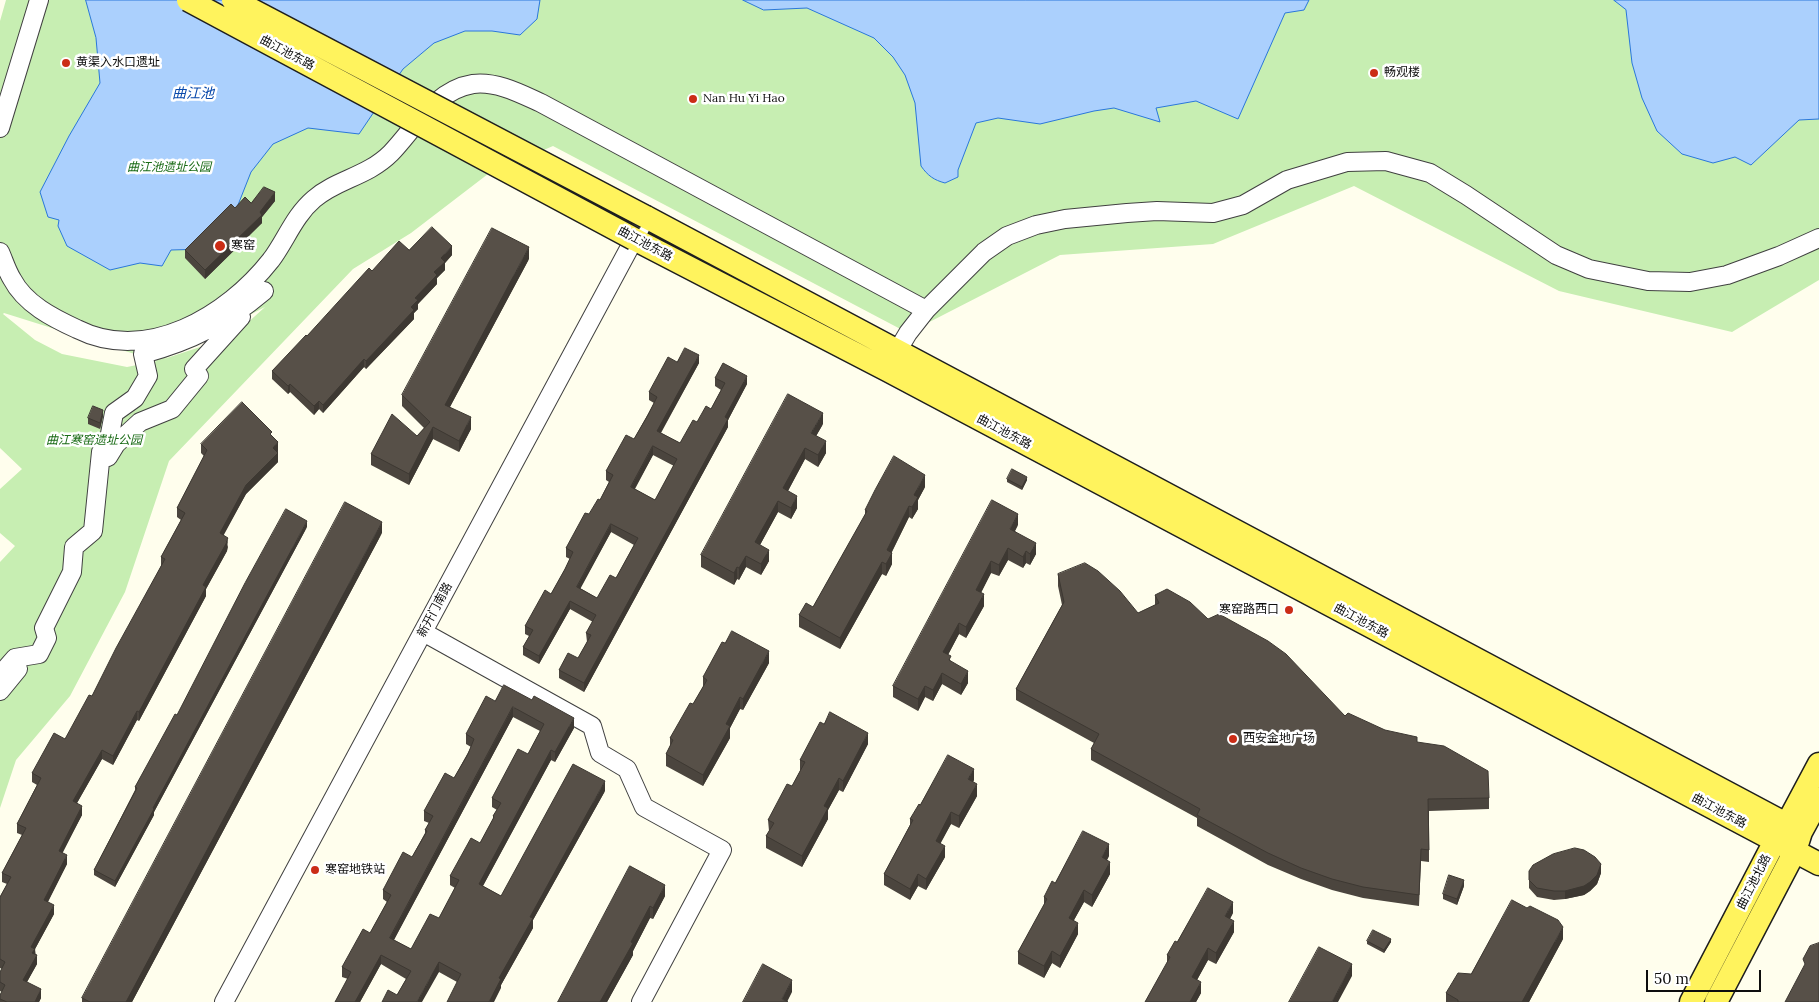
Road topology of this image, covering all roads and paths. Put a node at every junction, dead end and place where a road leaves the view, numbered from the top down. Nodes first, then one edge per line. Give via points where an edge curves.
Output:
1 (39, 0) edge
2 (188, 0) edge
3 (233, 0) edge
4 (0, 128) edge
5 (646, 217) junction
6 (1819, 238) edge
7 (634, 239) junction
8 (0, 252) edge
9 (926, 310) junction
10 (892, 360) junction
11 (423, 632) junction
12 (0, 675) edge
13 (0, 691) edge
14 (1819, 764) edge
15 (1819, 799) edge
16 (1790, 837) junction
17 (1819, 864) edge
18 (224, 1002) edge
19 (641, 1002) edge
20 (1691, 1002) edge
21 (1716, 1002) edge

1 - 4 street
2 - 7 main road, 曲江池东路, bridge
3 - 5 main road, 曲江池东路, bridge
5 - 7 street, 新开门南路
5 - 10 main road, 曲江池东路
6 - 9 street via 1727,275 1690,282 1633,279 1588,269 1556,255 1430,173 1386,162 1347,162 1287,180 1243,205 1213,213 1127,212 1036,225 1007,236 984,252
7 - 10 main road, 曲江池东路
7 - 11 street, 新开门南路
8 - 9 street via 22,293 37,307 72,327 119,342 168,334 200,321 234,298 270,261 302,210 315,198 379,164 439,100 473,84 503,88 542,103
9 - 10 street
10 - 16 main road, 曲江池东路
11 - 18 street, 新开门南路
11 - 19 street via 592,726 600,753 627,769 644,807 722,850
12 - 13 street via 15,658 39,654 47,638 44,628 72,572 74,548 92,531 101,452 109,439 114,413 135,398 148,376 143,354 212,328 239,312 264,291 194,369 199,376 172,409 140,422 116,444 108,458 101,535 83,552 81,573 55,626 59,639 47,660 20,667
14 - 16 main road, 曲江池北路
15 - 16 main road, 曲江池北路
16 - 17 main road, 曲江池东路
16 - 20 main road, 曲江池北路
16 - 21 main road, 曲江池北路

